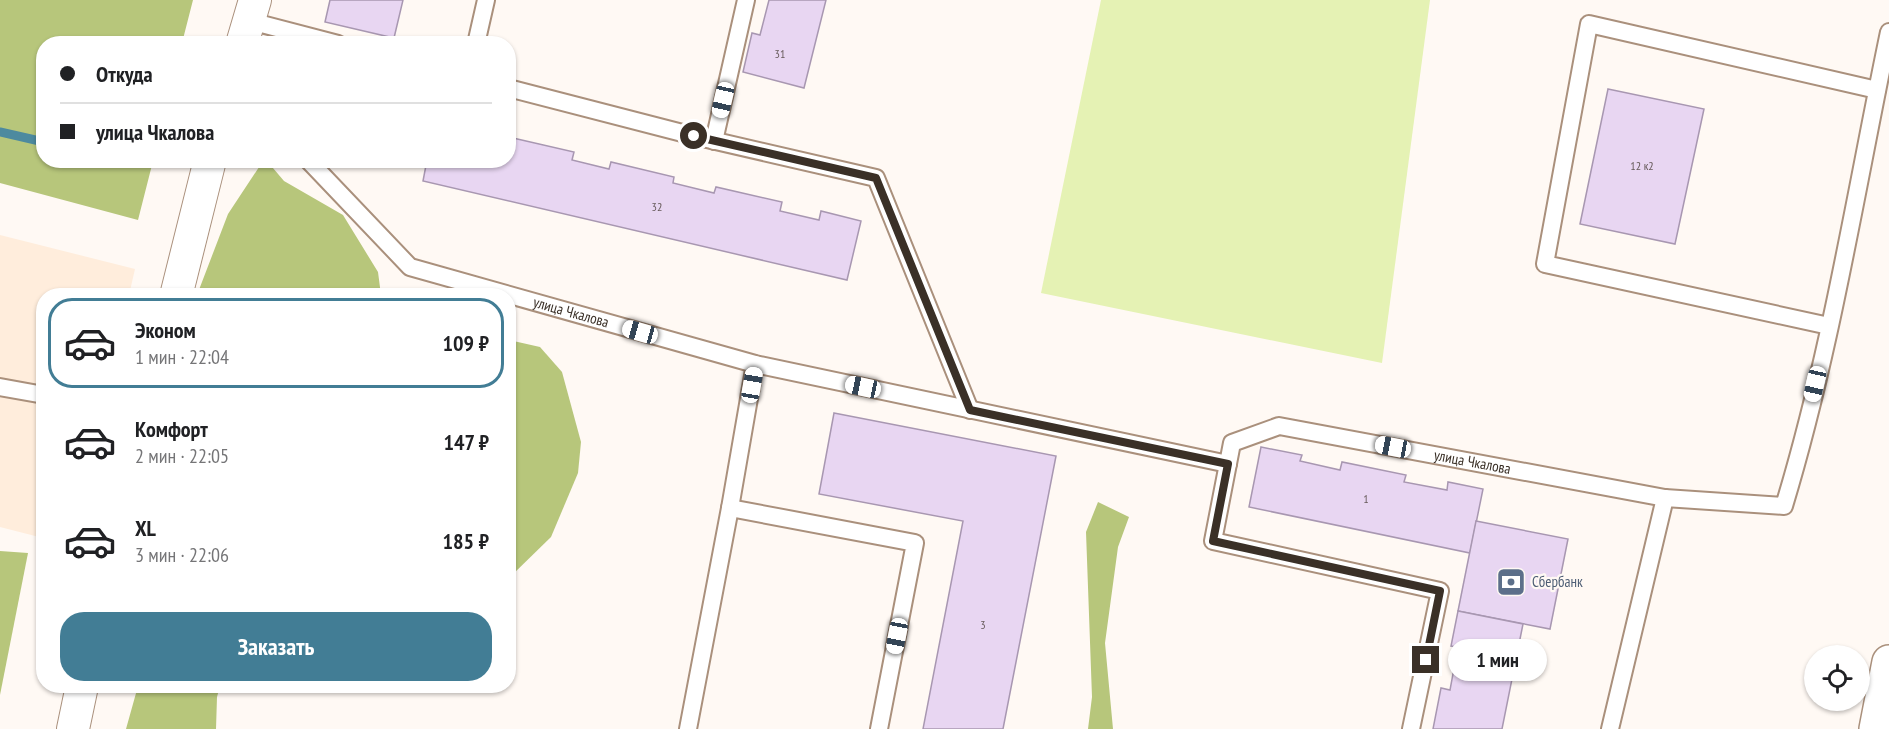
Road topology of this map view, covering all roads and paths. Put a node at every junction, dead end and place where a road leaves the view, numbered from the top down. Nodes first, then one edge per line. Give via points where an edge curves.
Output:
1 (486, 0) edge
2 (746, 0) edge
3 (249, 21) edge
4 (1889, 32) edge
5 (307, 36) edge
6 (478, 36) edge
7 (516, 90) edge
8 (1877, 90) junction
9 (714, 141) junction
10 (208, 168) edge
11 (316, 168) edge
12 (178, 288) edge
13 (485, 288) edge
14 (516, 297) edge
15 (1829, 326) junction
16 (755, 364) junction
17 (0, 387) edge
18 (36, 394) edge
19 (970, 410) junction
20 (1228, 464) junction
21 (1665, 498) junction
22 (730, 508) junction
23 (1889, 662) edge
24 (81, 693) edge
25 (73, 729) edge
26 (688, 729) edge
27 (879, 729) edge
28 (1411, 729) edge
29 (1610, 729) edge
30 (1876, 729) edge

1 - 6 lane
2 - 9 lane
3 - 5 lane
4 - 8 lane
7 - 9 lane
8 - 15 lane
8 - 15 lane via 1589,24 1545,264
9 - 19 lane via 876,178
10 - 12 street
11 - 13 lane, улица Чкалова via 410,267
14 - 16 lane, улица Чкалова
15 - 21 lane, улица Чкалова via 1784,506
16 - 19 lane, улица Чкалова
16 - 22 lane
17 - 18 lane
19 - 20 lane, улица Чкалова
20 - 21 lane, улица Чкалова via 1232,443 1280,426
20 - 28 lane, улица Чкалова via 1213,541 1440,591
21 - 29 lane
22 - 26 lane
22 - 27 lane via 915,543
23 - 30 street
24 - 25 street

